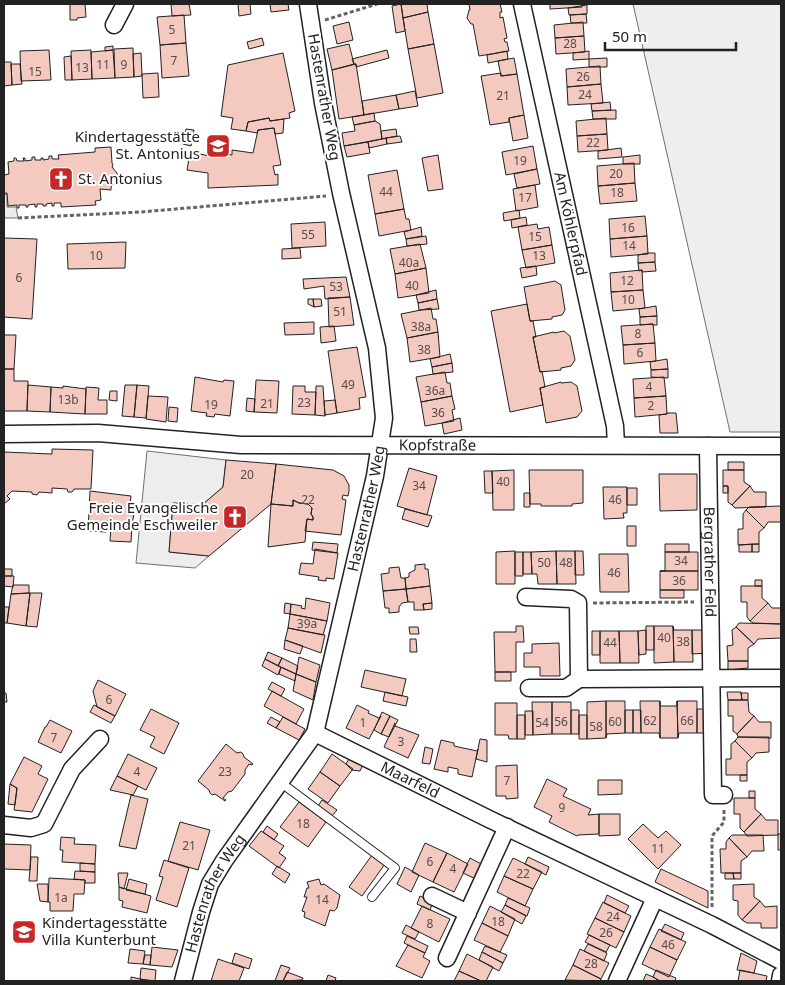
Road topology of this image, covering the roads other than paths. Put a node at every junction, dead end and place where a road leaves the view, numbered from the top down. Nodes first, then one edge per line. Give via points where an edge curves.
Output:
1 (125, 4) edge
2 (308, 4) edge
3 (522, 4) edge
4 (114, 25) dead end
5 (4, 434) edge
6 (380, 445) junction
7 (616, 445) junction
8 (708, 446) junction
9 (781, 446) edge
10 (526, 597) dead end
11 (711, 678) junction
12 (781, 678) edge
13 (579, 679) junction
14 (529, 688) dead end
15 (315, 733) junction
16 (100, 739) dead end
17 (280, 782) junction
18 (724, 795) road end
19 (4, 825) edge
20 (507, 827) junction
21 (432, 896) dead end
22 (372, 897) dead end
23 (655, 898) junction
24 (468, 913) junction
25 (447, 958) dead end
26 (781, 961) edge
27 (781, 975) edge
28 (183, 981) edge
29 (617, 981) edge
30 (780, 981) edge

1 - 4 street
2 - 6 street, Hastenrather Weg via 341,194 377,348 384,418
3 - 7 street, Am Köhlerpfad
5 - 6 street, Kopfstraße via 98,433 241,445
6 - 7 street, Kopfstraße
6 - 15 street, Hastenrather Weg
7 - 8 street, Kopfstraße
8 - 9 street, Kopfstraße
8 - 11 street, Bergrather Feld
10 - 13 street via 571,599 578,603
11 - 12 street
11 - 13 street
11 - 18 street, Bergrather Feld via 713,795
13 - 14 street via 566,688
15 - 17 street, Hastenrather Weg
15 - 20 street, Maarfeld
16 - 19 street via 72,769 44,824 31,828
17 - 22 lane via 395,868
17 - 28 street, Hastenrather Weg via 210,884
20 - 23 street, Maarfeld
20 - 24 street
21 - 24 street
23 - 26 street, Maarfeld
23 - 29 street
24 - 25 street
27 - 30 street

